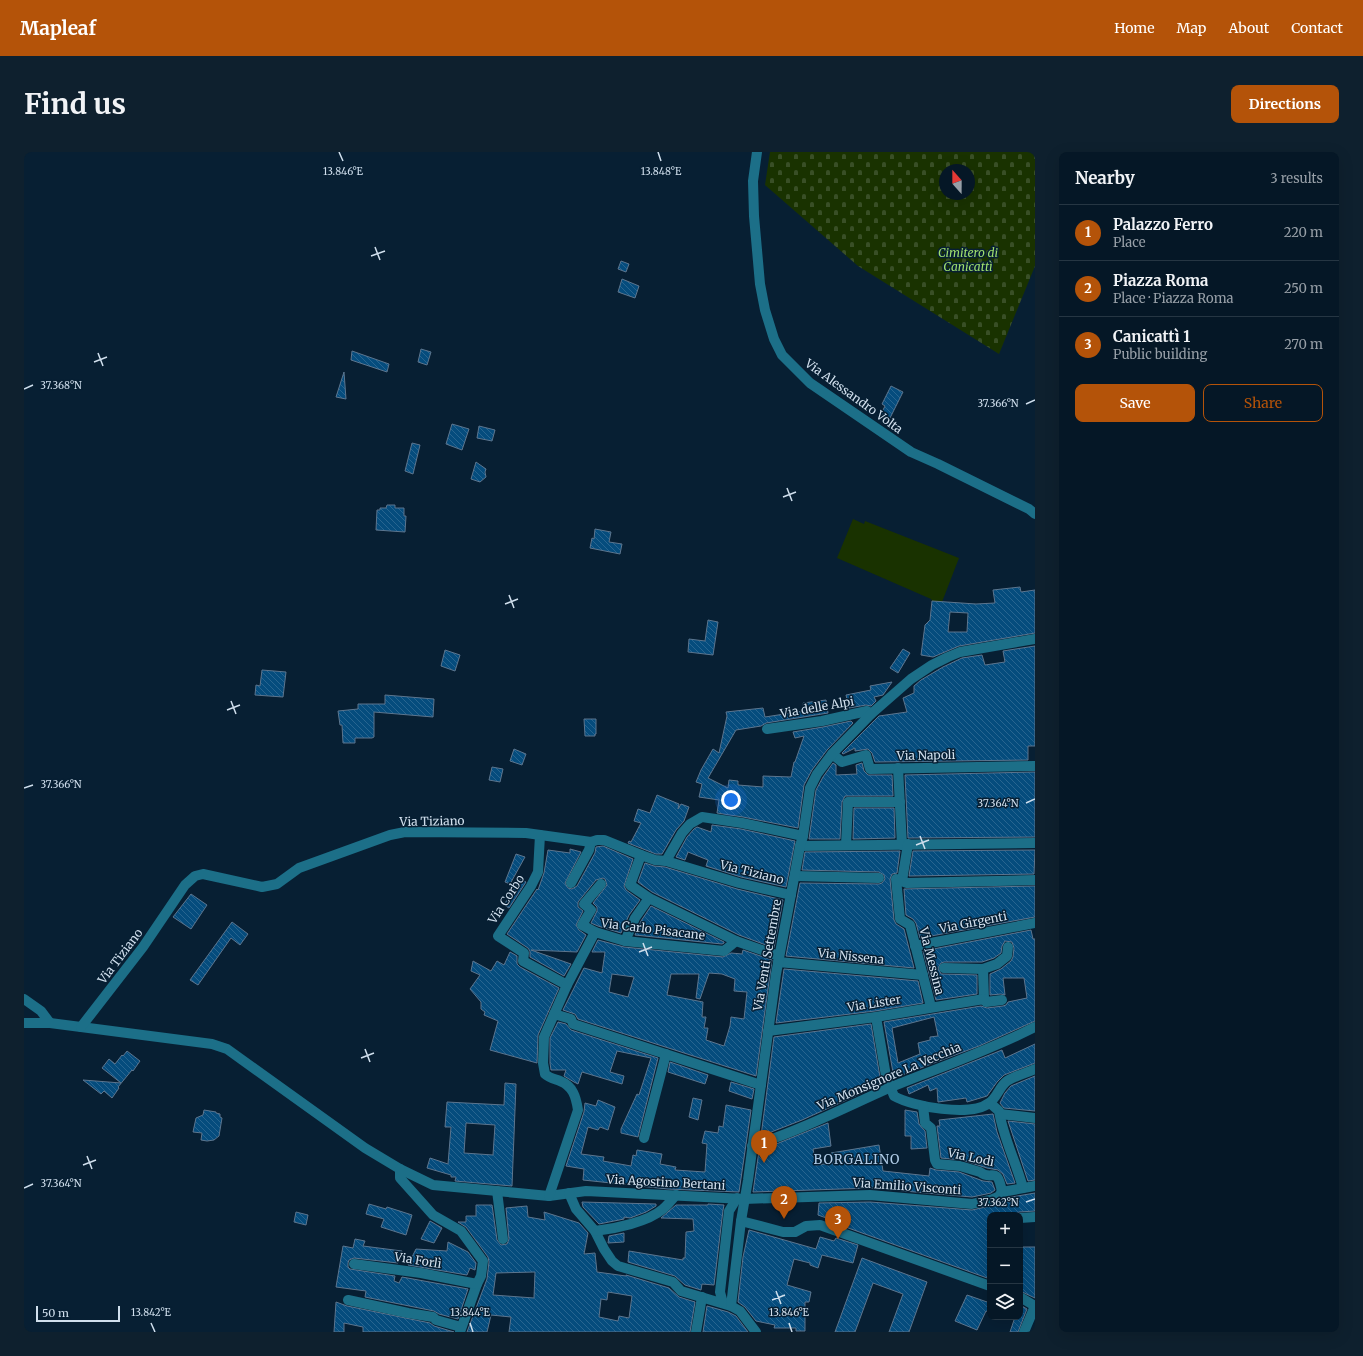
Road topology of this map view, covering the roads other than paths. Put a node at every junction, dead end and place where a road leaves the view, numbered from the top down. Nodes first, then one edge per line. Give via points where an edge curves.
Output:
1 (757, 152) edge
2 (1033, 511) edge
3 (1035, 639) edge
4 (871, 714) junction
5 (767, 729) dead end
6 (832, 754) junction
7 (1035, 766) edge
8 (898, 768) junction
9 (900, 802) junction
10 (540, 835) junction
11 (801, 841) junction
12 (591, 842) junction
13 (1035, 843) edge
14 (846, 845) junction
15 (905, 845) junction
16 (641, 855) junction
17 (666, 861) junction
18 (795, 876) junction
19 (879, 878) dead end
20 (899, 880) junction
21 (1035, 880) edge
22 (571, 883) dead end
23 (601, 884) dead end
24 (791, 895) junction
25 (649, 898) junction
26 (1035, 923) edge
27 (595, 932) junction
28 (626, 940) junction
29 (736, 941) junction
30 (915, 946) junction
31 (1008, 947) dead end
32 (778, 959) junction
33 (944, 968) dead end
34 (983, 969) junction
35 (922, 975) junction
36 (567, 985) junction
37 (984, 998) junction
38 (24, 999) edge
39 (1002, 1000) dead end
40 (930, 1007) junction
41 (554, 1014) junction
42 (876, 1017) junction
43 (24, 1023) edge
44 (50, 1023) junction
45 (81, 1027) junction
46 (1035, 1028) edge
47 (768, 1031) junction
48 (666, 1054) junction
49 (1035, 1069) edge
50 (761, 1085) junction
51 (890, 1088) junction
52 (990, 1103) junction
53 (923, 1106) junction
54 (1000, 1114) junction
55 (1035, 1118) edge
56 (644, 1138) dead end
57 (752, 1146) junction
58 (400, 1170) junction
59 (1035, 1186) edge
60 (1023, 1188) junction
61 (497, 1191) junction
62 (1002, 1192) junction
63 (569, 1193) junction
64 (676, 1195) junction
65 (549, 1196) junction
66 (740, 1199) junction
67 (1035, 1217) edge
68 (1023, 1218) edge
69 (741, 1221) junction
70 (595, 1231) junction
71 (503, 1239) dead end
72 (354, 1264) dead end
73 (477, 1284) junction
74 (987, 1285) edge
75 (702, 1297) junction
76 (1023, 1299) edge
77 (348, 1300) dead end
78 (727, 1304) junction
79 (1035, 1306) edge
80 (461, 1329) edge
81 (696, 1332) edge
82 (756, 1332) edge
83 (1024, 1332) edge

1 - 2 street, Via Alessandro Volta via 753,188 760,284 765,310 782,355 810,383 911,452
3 - 4 street, Via Venti Settembre via 960,652 932,665 911,679
4 - 5 street, Via delle Alpi via 867,711
4 - 6 street, Via Venti Settembre
6 - 8 street, Via Napoli via 842,762 866,755 870,769
6 - 11 street, Via Venti Settembre via 810,788
7 - 8 street, Via Napoli
8 - 9 street, Via Messina
9 - 14 street via 848,802
9 - 15 street, Via Messina
10 - 12 street, Via Tiziano
10 - 36 street, Via Corbo via 538,872 498,936 524,953 523,961
10 - 45 street, Via Tiziano via 405,832 299,868 277,884 262,887 203,874 194,876
11 - 14 street
11 - 17 street via 742,823 702,817 690,824 682,833
11 - 18 street, Via Venti Settembre
12 - 16 street, Via Tiziano via 604,840
12 - 22 street
13 - 15 street
14 - 15 street
15 - 20 street, Via Messina
16 - 17 street, Via Tiziano
16 - 25 street, Via Nissena via 630,884
17 - 24 street, Via Tiziano via 739,883
18 - 19 street
18 - 24 street, Via Venti Settembre
20 - 21 street via 907,883
20 - 30 street, Via Messina via 900,919 910,925
23 - 27 street via 584,904 591,910 582,925
24 - 32 street, Via Venti Settembre
25 - 28 street via 635,918
25 - 29 street, Via Nissena
26 - 30 street, Via Girgenti
27 - 28 street, Via Carlo Pisacane
27 - 36 street, Via Carlo Pisacane
28 - 29 street, Via Carlo Pisacane via 724,951
29 - 32 street, Via Nissena
30 - 35 street, Via Messina
31 - 34 street via 1007,956 997,964
32 - 35 street, Via Nissena
32 - 47 street, Via Venti Settembre
33 - 34 street
34 - 37 street
35 - 40 street, Via Messina
36 - 41 street, Via Carlo Pisacane
37 - 39 street, Via Lister via 986,1002
37 - 40 street, Via Lister
38 - 44 street via 41,1011
40 - 42 street, Via Lister
41 - 48 street via 571,1019 573,1024
41 - 65 street, Via Carlo Pisacane via 544,1037 545,1074 572,1089 578,1110
42 - 47 street, Via Lister
42 - 51 street
43 - 44 street
44 - 45 street
45 - 58 street via 227,1048 330,1124
46 - 51 street, Via Monsignore La Vecchia
47 - 50 street, Via Venti Settembre
48 - 50 street
48 - 56 street
49 - 52 street via 1006,1082
50 - 57 street, Via Venti Settembre
51 - 53 street via 894,1096 901,1100
51 - 57 street, Via Monsignore La Vecchia
52 - 53 street via 971,1109 951,1110
52 - 54 street
53 - 62 street, Via Lodi via 925,1123 931,1128 937,1164 960,1166 983,1174 996,1175 1000,1179
54 - 55 street
54 - 60 street
57 - 66 street, Via Venti Settembre via 748,1180
58 - 61 street via 433,1185
58 - 73 street via 400,1178 416,1198 432,1215 461,1231 483,1261
59 - 60 street, Via Emilio Visconti
60 - 62 street, Via Emilio Visconti
61 - 65 street, Via Agostino Bertani
61 - 71 street
62 - 66 street, Via Emilio Visconti via 993,1199 972,1204 870,1195
63 - 64 street, Via Agostino Bertani via 586,1191
63 - 65 street, Via Agostino Bertani
63 - 70 street via 576,1208
64 - 66 street, Via Agostino Bertani
64 - 70 street via 663,1210 652,1216 617,1228
66 - 69 street
66 - 78 street via 729,1211 720,1292
67 - 68 street
69 - 74 street via 783,1232 795,1232 806,1226 820,1225
69 - 78 street
70 - 75 street via 604,1249 618,1266 673,1282 681,1291
72 - 73 street, Via Forlì
73 - 80 street
75 - 78 street
75 - 81 street
76 - 79 street
77 - 80 street via 433,1317
78 - 82 street via 740,1311
79 - 83 street

